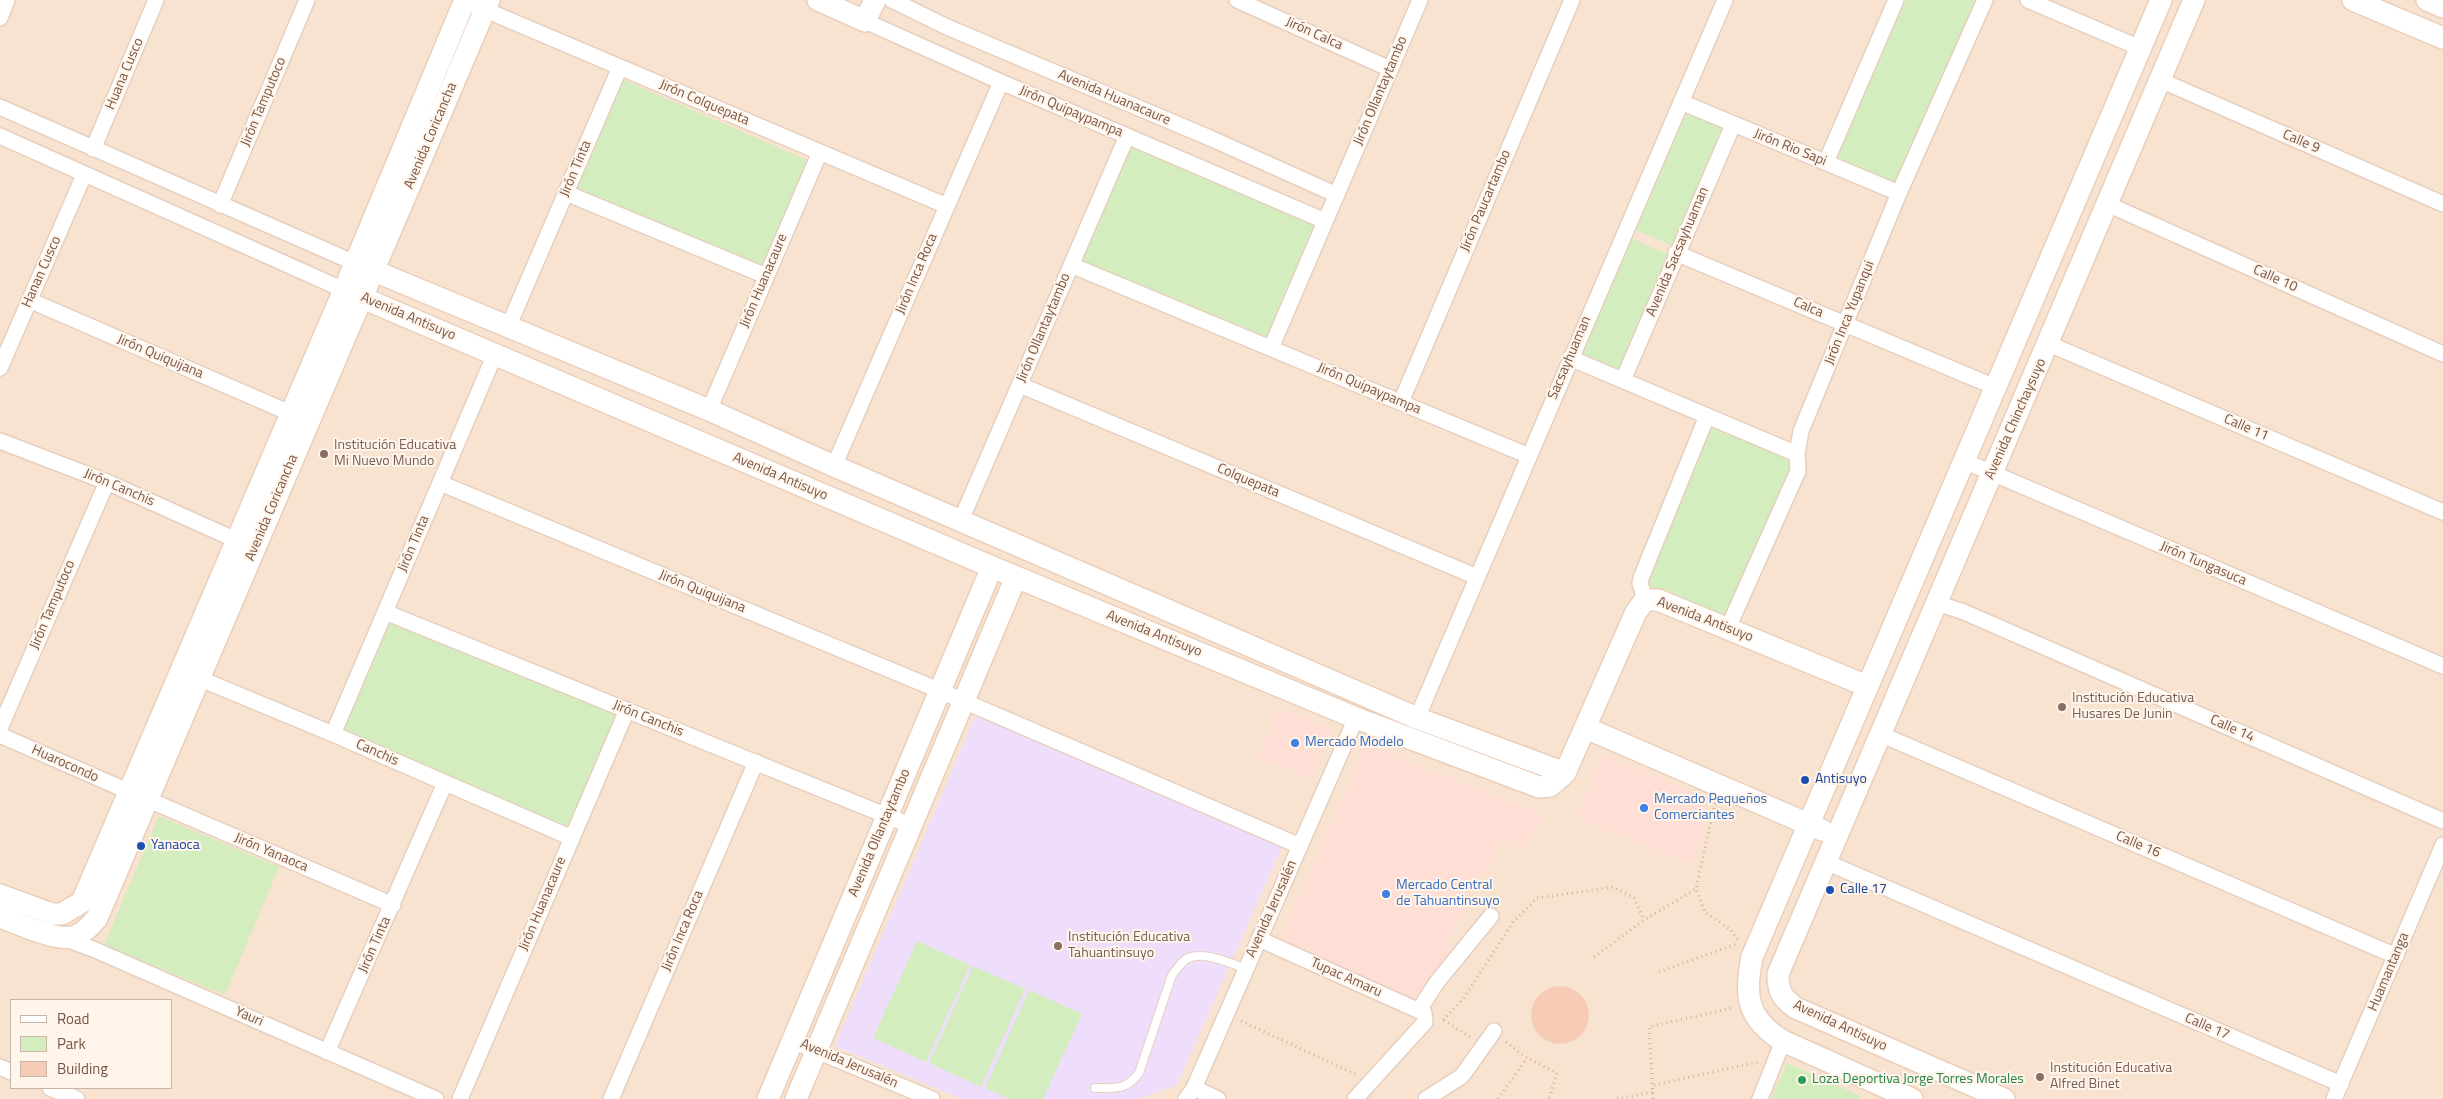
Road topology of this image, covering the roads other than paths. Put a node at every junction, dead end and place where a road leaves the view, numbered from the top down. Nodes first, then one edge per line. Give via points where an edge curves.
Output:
1 (7, 0) edge
2 (156, 0) edge
3 (307, 0) edge
4 (464, 0) edge
5 (818, 0) edge
6 (875, 0) edge
7 (892, 0) edge
8 (1237, 0) edge
9 (1420, 0) edge
10 (1572, 0) edge
11 (1725, 0) edge
12 (1896, 0) edge
13 (1985, 0) edge
14 (2028, 0) edge
15 (2161, 0) edge
16 (2194, 0) edge
17 (2353, 0) edge
18 (2427, 0) edge
19 (487, 5) edge
20 (2443, 7) edge
21 (855, 11) edge
22 (0, 18) edge
23 (2443, 38) edge
24 (2140, 48) junction
25 (620, 67) junction
26 (1390, 69) junction
27 (2160, 80) junction
28 (1000, 82) junction
29 (1681, 102) junction
30 (0, 107) edge
31 (1733, 125) junction
32 (0, 136) edge
33 (1126, 136) junction
34 (93, 149) junction
35 (820, 152) junction
36 (1826, 162) junction
37 (84, 175) junction
38 (1899, 193) junction
39 (566, 194) junction
40 (1337, 195) junction
41 (2107, 204) junction
42 (2443, 204) edge
43 (220, 205) junction
44 (947, 206) junction
45 (1325, 221) junction
46 (1676, 253) junction
47 (1070, 265) junction
48 (364, 267) junction
49 (766, 276) junction
50 (353, 293) junction
51 (29, 300) junction
52 (1845, 324) junction
53 (509, 326) junction
54 (2049, 344) junction
55 (1271, 348) junction
56 (495, 354) junction
57 (2443, 354) edge
58 (1570, 358) junction
59 (0, 368) edge
60 (1623, 380) junction
61 (1020, 385) junction
62 (1996, 387) junction
63 (1401, 402) junction
64 (709, 410) junction
65 (290, 413) junction
66 (1707, 416) junction
67 (0, 441) edge
68 (1797, 454) junction
69 (1529, 456) junction
70 (1964, 461) junction
71 (834, 466) junction
72 (1992, 473) junction
73 (107, 482) junction
74 (440, 483) junction
75 (2443, 512) edge
76 (961, 520) junction
77 (236, 540) junction
78 (992, 567) junction
79 (1016, 577) junction
80 (1477, 577) junction
81 (1645, 600) junction
82 (1937, 603) junction
83 (385, 612) junction
84 (1728, 628) junction
85 (2443, 666) edge
86 (190, 675) junction
87 (1867, 686) junction
88 (939, 690) junction
89 (965, 701) junction
90 (627, 710) junction
91 (1356, 718) junction
92 (1417, 718) junction
93 (0, 728) edge
94 (1586, 728) junction
95 (333, 734) junction
96 (1880, 734) junction
97 (0, 735) edge
98 (756, 762) junction
99 (1565, 773) junction
100 (446, 783) junction
101 (140, 796) junction
102 (887, 816) junction
103 (2443, 821) edge
104 (1809, 824) junction
105 (912, 826) junction
106 (1837, 836) junction
107 (572, 838) junction
108 (2443, 845) edge
109 (1300, 846) junction
110 (1826, 862) junction
111 (0, 895) edge
112 (393, 906) junction
113 (1492, 916) dead end
114 (0, 917) edge
115 (60, 937) junction
116 (1259, 939) junction
117 (2396, 956) junction
118 (1246, 969) junction
119 (1423, 1017) junction
120 (1494, 1031) road end
121 (794, 1041) junction
122 (1783, 1041) junction
123 (817, 1050) junction
124 (327, 1052) junction
125 (2341, 1084) junction
126 (1095, 1088) dead end
127 (52, 1089) edge
128 (1877, 1092) edge
129 (902, 1093) edge
130 (1190, 1093) edge
131 (77, 1099) edge
132 (436, 1099) edge
133 (460, 1099) edge
134 (611, 1099) edge
135 (768, 1099) edge
136 (796, 1099) edge
137 (932, 1099) edge
138 (1218, 1099) edge
139 (1355, 1099) edge
140 (1426, 1099) edge
141 (1760, 1099) edge
142 (1912, 1099) edge
143 (2004, 1099) edge
144 (2334, 1099) edge

1 - 22 street
2 - 34 street, Huana Cusco
3 - 43 street, Jirón Tamputoco
4 - 19 street, Jirón Colquepata
4 - 48 street, Avenida Coricancha
5 - 21 street, Jirón Quipaypampa
6 - 21 street
7 - 40 street, Avenida Huanacaure via 947,27
8 - 26 street, Jirón Calca
9 - 26 street, Jirón Ollantaytambo
10 - 63 street, Jirón Paucartambo
11 - 29 street, Sacsayhuaman
12 - 36 street
13 - 38 street, Jirón Inca Yupanqui
14 - 24 street
15 - 24 street
16 - 27 street, Avenida Chinchaysuyo
17 - 23 street
18 - 20 street
19 - 25 street, Jirón Colquepata
19 - 48 street, Avenida Coricancha
21 - 28 street, Jirón Quipaypampa
24 - 62 street
25 - 35 street, Jirón Colquepata
25 - 39 street, Jirón Tinta
26 - 40 street, Jirón Ollantaytambo
27 - 41 street, Avenida Chinchaysuyo
27 - 42 street, Calle 9
28 - 33 street, Jirón Quipaypampa
28 - 44 street, Jirón Inca Roca
29 - 31 street, Jirón Rio Sapi
29 - 58 street, Sacsayhuaman
30 - 34 street, Avenida Antisuyo
31 - 36 street, Jirón Rio Sapi
31 - 46 street, Avenida Sacsayhuaman
32 - 37 street, Avenida Antisuyo
33 - 45 street, Jirón Quipaypampa
33 - 47 street, Jirón Ollantaytambo
34 - 43 street, Avenida Antisuyo
35 - 44 street, Jirón Colquepata
35 - 49 street, Jirón Huanacaure
36 - 38 street, Jirón Rio Sapi
37 - 50 street, Avenida Antisuyo
37 - 51 street, Hanan Cusco
38 - 52 street, Jirón Inca Yupanqui
39 - 49 street
39 - 53 street, Jirón Tinta
40 - 45 street, Jirón Ollantaytambo
41 - 54 street, Avenida Chinchaysuyo
41 - 57 street, Calle 10
43 - 48 street, Avenida Antisuyo
44 - 71 street, Jirón Inca Roca
45 - 55 street, Jirón Ollantaytambo
46 - 52 street, Calca
46 - 60 street, Avenida Sacsayhuaman
47 - 55 street, Jirón Quipaypampa
47 - 61 street, Jirón Ollantaytambo
48 - 50 street, Avenida Coricancha
48 - 53 street, Avenida Antisuyo
49 - 64 street, Jirón Huanacaure
50 - 56 street, Avenida Antisuyo
50 - 65 street, Avenida Coricancha
50 - 86 street, Avenida Coricancha
51 - 59 street, Hanan Cusco
51 - 65 street, Jirón Quiquijana
52 - 62 street, Calca
52 - 68 street, Jirón Inca Yupanqui via 1801,431
53 - 64 street, Avenida Antisuyo
54 - 72 street, Avenida Chinchaysuyo
54 - 75 street, Calle 11
55 - 63 street, Jirón Quipaypampa
56 - 74 street, Jirón Tinta
56 - 78 street, Avenida Antisuyo
58 - 60 street
58 - 69 street, Sacsayhuaman
60 - 66 street
61 - 76 street, Jirón Ollantaytambo
61 - 80 street, Colquepata
62 - 70 street
63 - 69 street, Jirón Quipaypampa
64 - 71 street, Avenida Antisuyo
65 - 77 street, Avenida Coricancha
66 - 68 street
66 - 81 street via 1641,578
67 - 73 street, Jirón Canchis
68 - 84 street, Jirón Inca Yupanqui via 1798,471
69 - 80 street, Sacsayhuaman
70 - 72 street, Jirón Tungasuca
70 - 87 street
71 - 76 street, Avenida Antisuyo
72 - 82 street, Avenida Chinchaysuyo
72 - 85 street, Jirón Tungasuca
73 - 77 street, Jirón Canchis
73 - 93 street, Jirón Tamputoco
74 - 83 street, Jirón Tinta
74 - 88 street, Jirón Quiquijana
76 - 92 street, Avenida Antisuyo
77 - 86 street, Avenida Coricancha
78 - 79 street, Avenida Antisuyo
78 - 88 street, Avenida Ollantaytambo
79 - 89 street, Avenida Ollantaytambo
79 - 91 street, Avenida Antisuyo
80 - 92 street, Sacsayhuaman
81 - 84 street, Avenida Antisuyo via 1658,600
81 - 94 street, Avenida Antisuyo via 1636,612
82 - 96 street, Avenida Chinchaysuyo
82 - 103 street, Calle 14
83 - 90 street, Jirón Canchis
83 - 95 street, Jirón Tinta
84 - 87 street, Avenida Antisuyo
86 - 95 street, Canchis
86 - 101 street, Avenida Coricancha
87 - 104 street
88 - 89 street, Jirón Quiquijana
88 - 102 street, Avenida Ollantaytambo
89 - 105 street, Avenida Ollantaytambo
89 - 109 street, Jirón Quiquijana
90 - 98 street, Jirón Canchis
90 - 107 street, Jirón Huanacaure
91 - 99 street, Avenida Antisuyo via 1539,787 1550,786
91 - 109 street, Avenida Jerusalén
92 - 99 street, Avenida Antisuyo
94 - 99 street, Avenida Antisuyo
94 - 104 street
95 - 100 street, Canchis
96 - 106 street, Avenida Chinchaysuyo
96 - 117 street, Calle 16
97 - 101 street, Huarocondo
98 - 102 street, Jirón Canchis
98 - 134 street, Jirón Inca Roca
100 - 107 street, Canchis
100 - 112 street, Jirón Tinta
101 - 111 street, Avenida Coricancha via 82,902 62,914 52,914
101 - 112 street, Jirón Yanaoca
101 - 115 street, Avenida Coricancha via 98,918 75,936
102 - 105 street, Jirón Canchis
102 - 121 street, Avenida Ollantaytambo
104 - 106 street
104 - 122 street via 1752,957 1748,977 1748,999 1756,1019
105 - 123 street, Avenida Ollantaytambo
106 - 110 street, Avenida Antisuyo
107 - 133 street, Jirón Huanacaure
108 - 117 street, Huamantanga
109 - 116 street, Avenida Jerusalén
110 - 125 street, Calle 17
110 - 143 street, Avenida Antisuyo via 1778,974 1778,990 1783,999 1796,1008
112 - 124 street, Jirón Tinta
113 - 119 street via 1437,982
114 - 115 street
115 - 124 street, Yauri
116 - 118 street, Avenida Jerusalén
116 - 119 street, Tupac Amaru
117 - 125 street, Huamantanga
118 - 126 lane via 1200,956 1190,957 1181,963 1172,975 1139,1073 1132,1083 1123,1088
118 - 130 street, Avenida Jerusalén
119 - 139 street
120 - 140 street via 1462,1076
121 - 123 street, Avenida Jerusalén
121 - 135 street, Avenida Ollantaytambo
122 - 128 street
122 - 141 street
123 - 129 street, Avenida Jerusalén
123 - 136 street, Avenida Ollantaytambo
124 - 132 street, Yauri
125 - 144 street, Huamantanga
127 - 131 street
128 - 142 street
129 - 137 street, Avenida Jerusalén
130 - 138 street

